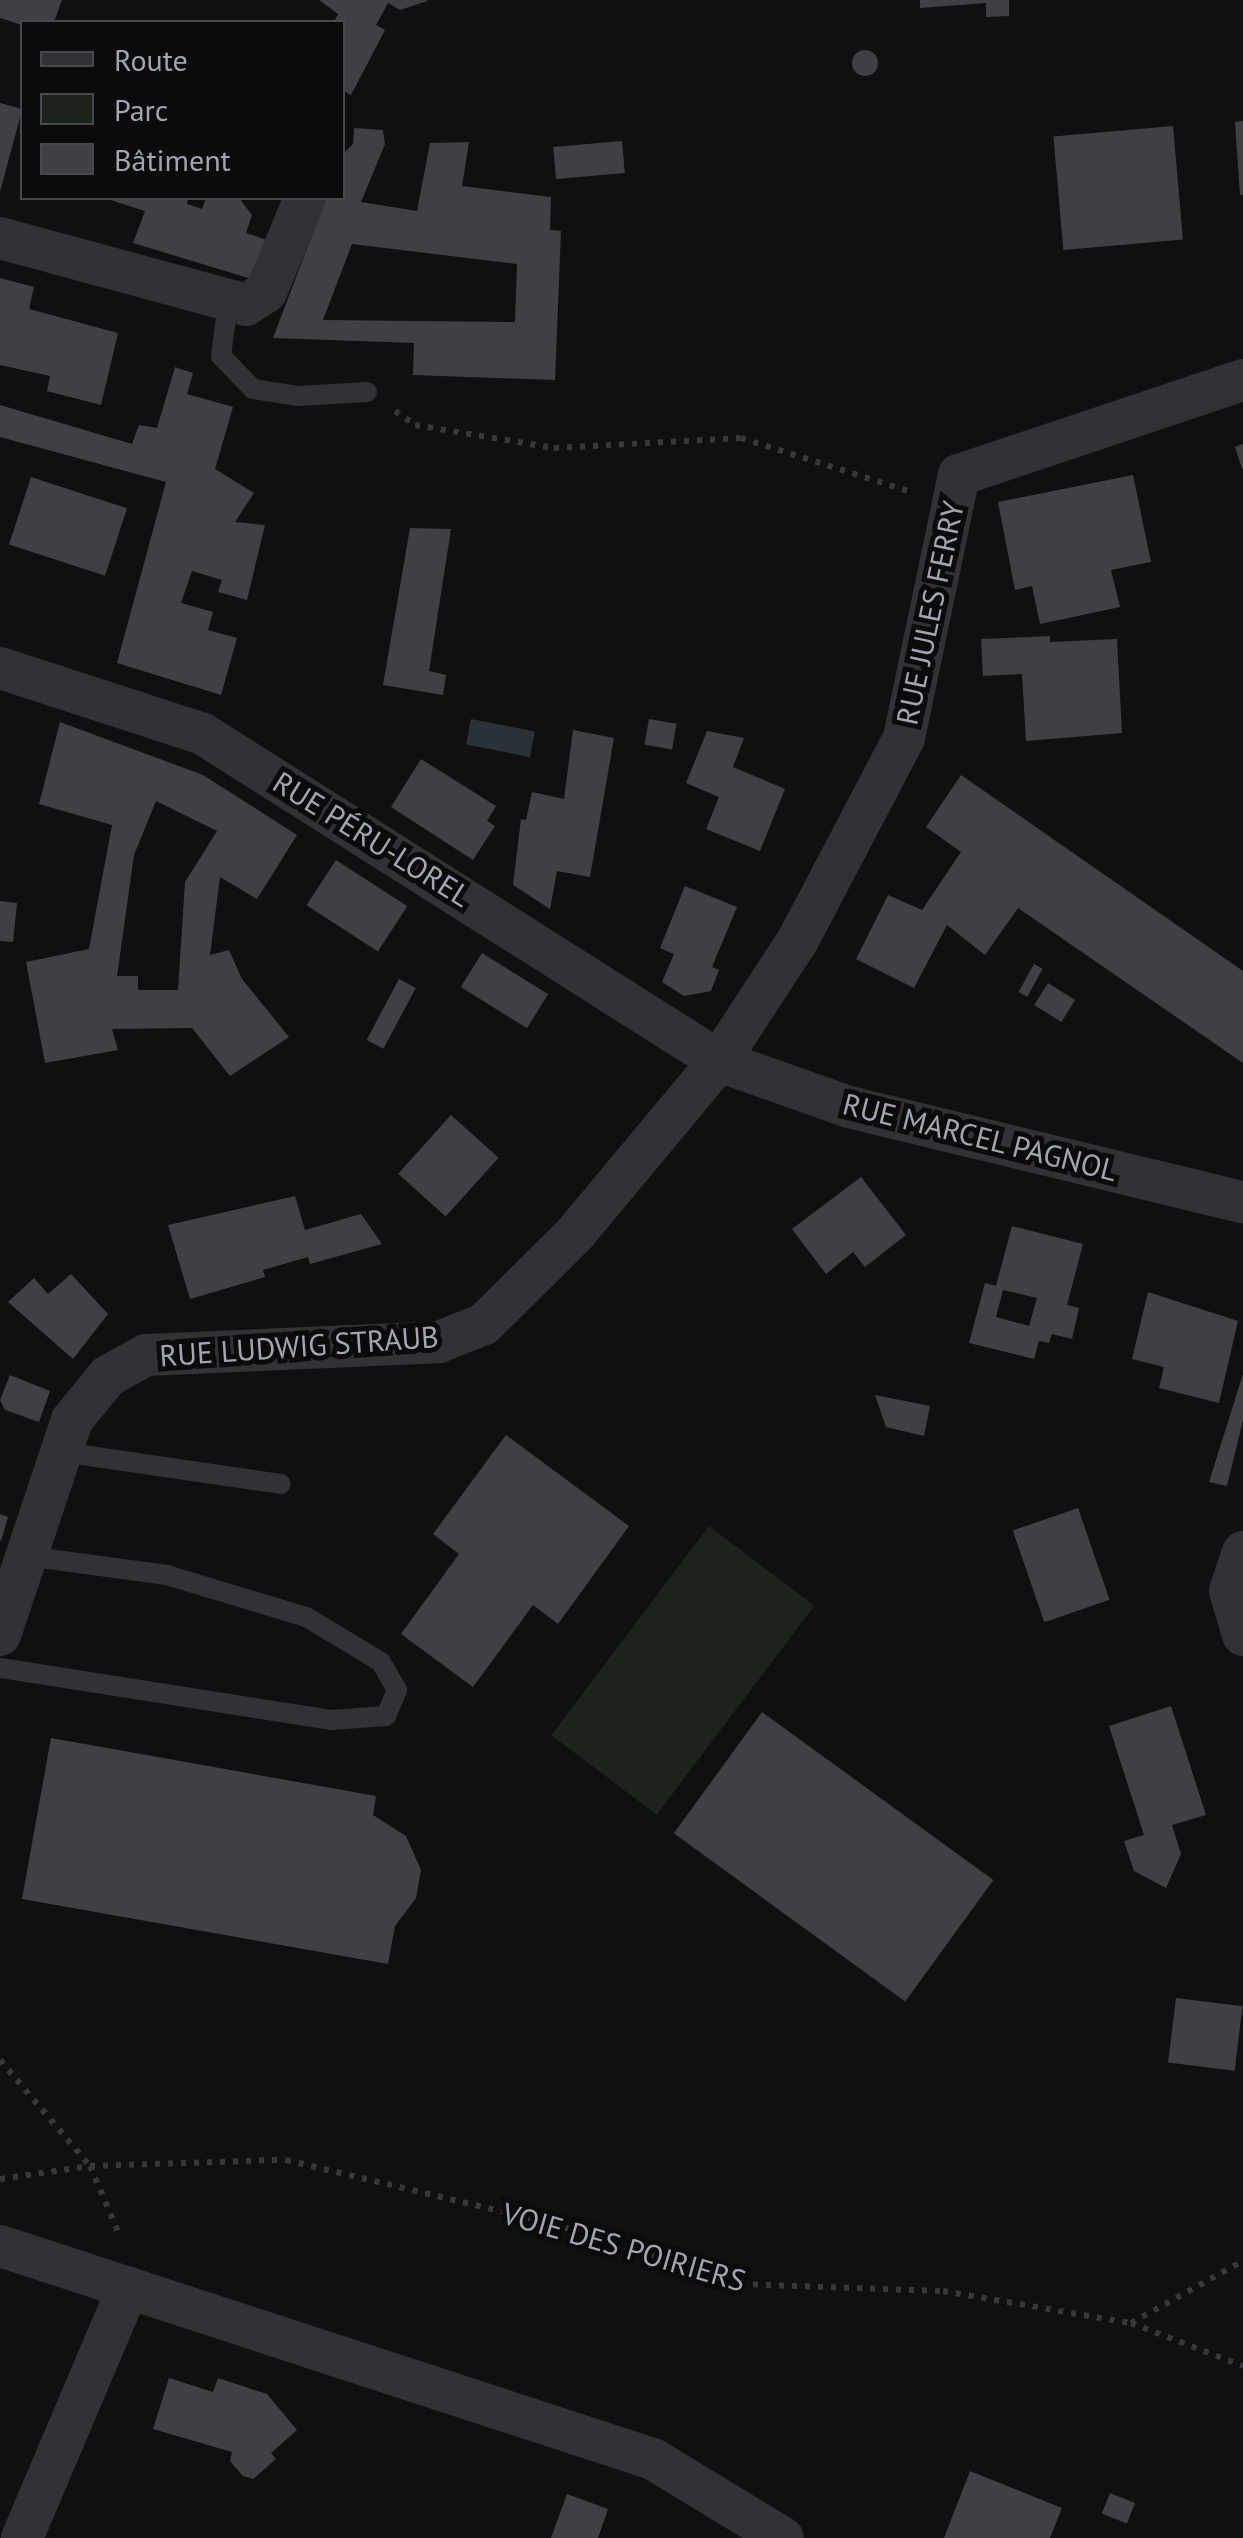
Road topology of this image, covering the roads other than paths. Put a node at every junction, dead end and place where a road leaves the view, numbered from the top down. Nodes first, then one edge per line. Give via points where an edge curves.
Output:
1 (304, 200) edge
2 (0, 238) edge
3 (228, 304) junction
4 (1243, 380) edge
5 (367, 392) road end
6 (0, 668) edge
7 (720, 1061) junction
8 (1243, 1202) edge
9 (62, 1452) junction
10 (280, 1484) dead end
11 (1243, 1552) edge
12 (26, 1556) junction
13 (1243, 1634) edge
14 (0, 1636) edge
15 (0, 1668) edge
16 (0, 2246) edge
17 (128, 2288) junction
18 (22, 2538) edge
19 (782, 2538) edge

1 - 3 street via 266,292 246,306
2 - 3 street
3 - 5 lane via 221,356 253,389 298,396
4 - 7 street, RUE JULES FERRY via 958,476 904,738 798,940
6 - 7 street, RUE PÉRU-LOREL via 203,734
7 - 8 street, RUE MARCEL PAGNOL via 849,1107
7 - 9 street, RUE LUDWIG STRAUB via 574,1235 484,1324 438,1342 146,1355 108,1376 72,1420
9 - 10 lane
9 - 12 street, RUE LUDWIG STRAUB
11 - 13 street via 1230,1591
12 - 14 street, RUE LUDWIG STRAUB
12 - 15 lane via 166,1575 306,1616 380,1662 397,1690 386,1716 331,1720
16 - 17 street
17 - 18 street
17 - 19 street via 653,2459

